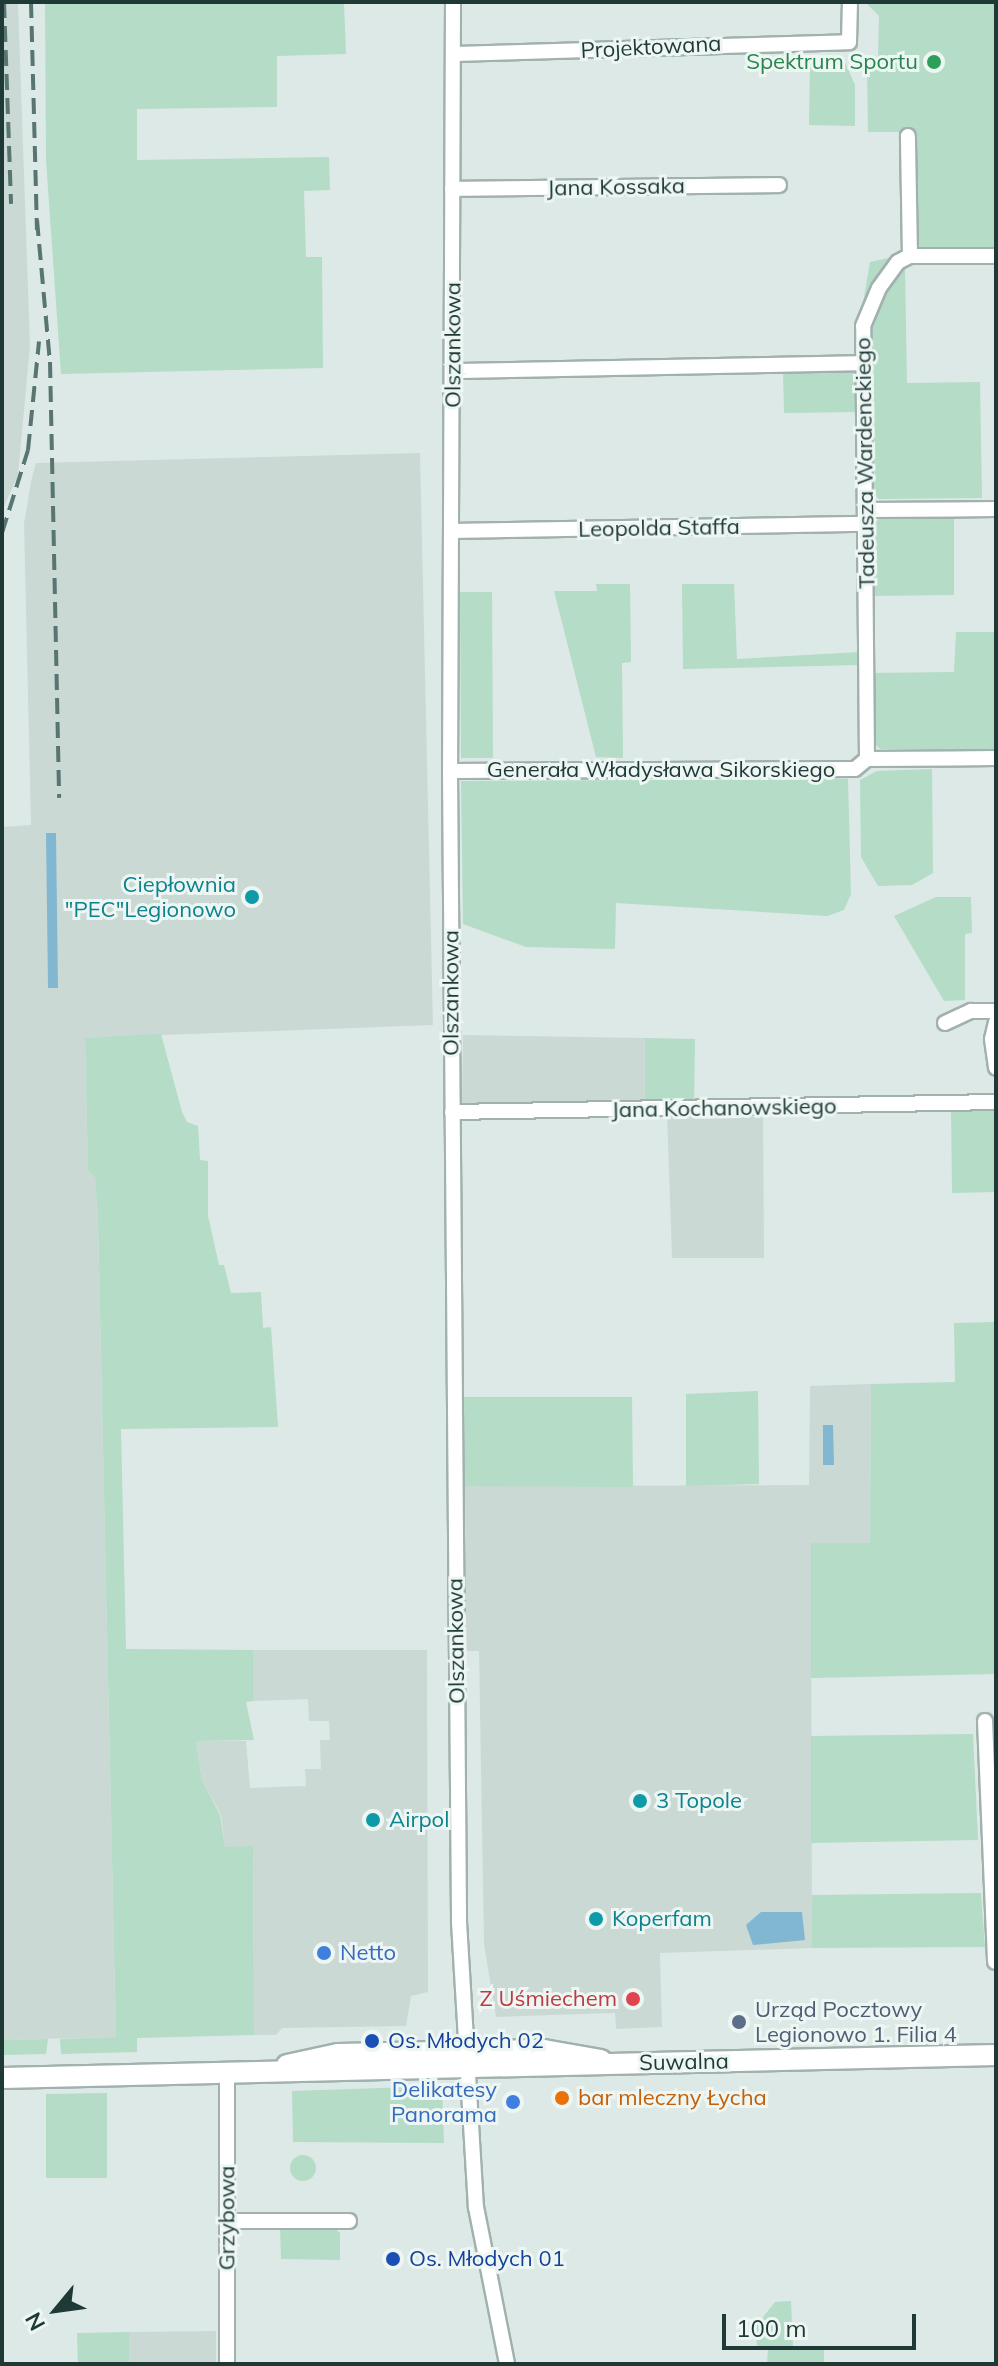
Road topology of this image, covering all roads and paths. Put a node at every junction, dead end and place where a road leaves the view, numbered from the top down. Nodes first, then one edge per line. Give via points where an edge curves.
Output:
1 (453, 2) edge
2 (850, 2) edge
3 (454, 54) junction
4 (908, 136) dead end
5 (779, 185) dead end
6 (452, 189) junction
7 (910, 256) junction
8 (996, 256) edge
9 (863, 363) junction
10 (454, 371) junction
11 (996, 509) edge
12 (866, 517) junction
13 (451, 531) junction
14 (996, 758) edge
15 (867, 759) junction
16 (450, 771) junction
17 (996, 1011) edge
18 (996, 1022) edge
19 (945, 1023) dead end
20 (996, 1068) edge
21 (996, 1102) edge
22 (452, 1112) junction
23 (985, 1721) dead end
24 (995, 1962) edge
25 (996, 2055) edge
26 (470, 2061) junction
27 (227, 2072) junction
28 (2, 2078) edge
29 (227, 2221) junction
30 (349, 2221) dead end
31 (227, 2364) edge
32 (507, 2364) edge

1 - 3 street, Olszankowa
2 - 3 street, Projektowana via 849,42
3 - 6 street, Olszankowa
4 - 7 street
5 - 6 street, Jana Kossaka
6 - 10 street, Olszankowa
7 - 8 street
7 - 9 street, Tadeusza Wardenckiego via 898,262 865,315
9 - 10 street
9 - 12 street, Tadeusza Wardenckiego
10 - 13 street, Olszankowa
11 - 12 street, Leopolda Staffa
12 - 13 street, Leopolda Staffa
12 - 15 street, Tadeusza Wardenckiego
13 - 16 street, Olszankowa
14 - 15 street, Generała Władysława Sikorskiego
15 - 16 street, Generała Władysława Sikorskiego via 855,769
16 - 22 street, Olszankowa
17 - 19 street via 971,1011
18 - 20 street
21 - 22 street, Jana Kochanowskiego
22 - 26 street, Olszankowa via 463,1983
23 - 24 street
25 - 26 street, Suwalna via 612,2064
26 - 27 street, Suwalna via 338,2054 268,2071
26 - 32 street via 476,2207
27 - 28 street, Suwalna
27 - 29 street, Grzybowa
29 - 30 street
29 - 31 street, Grzybowa

